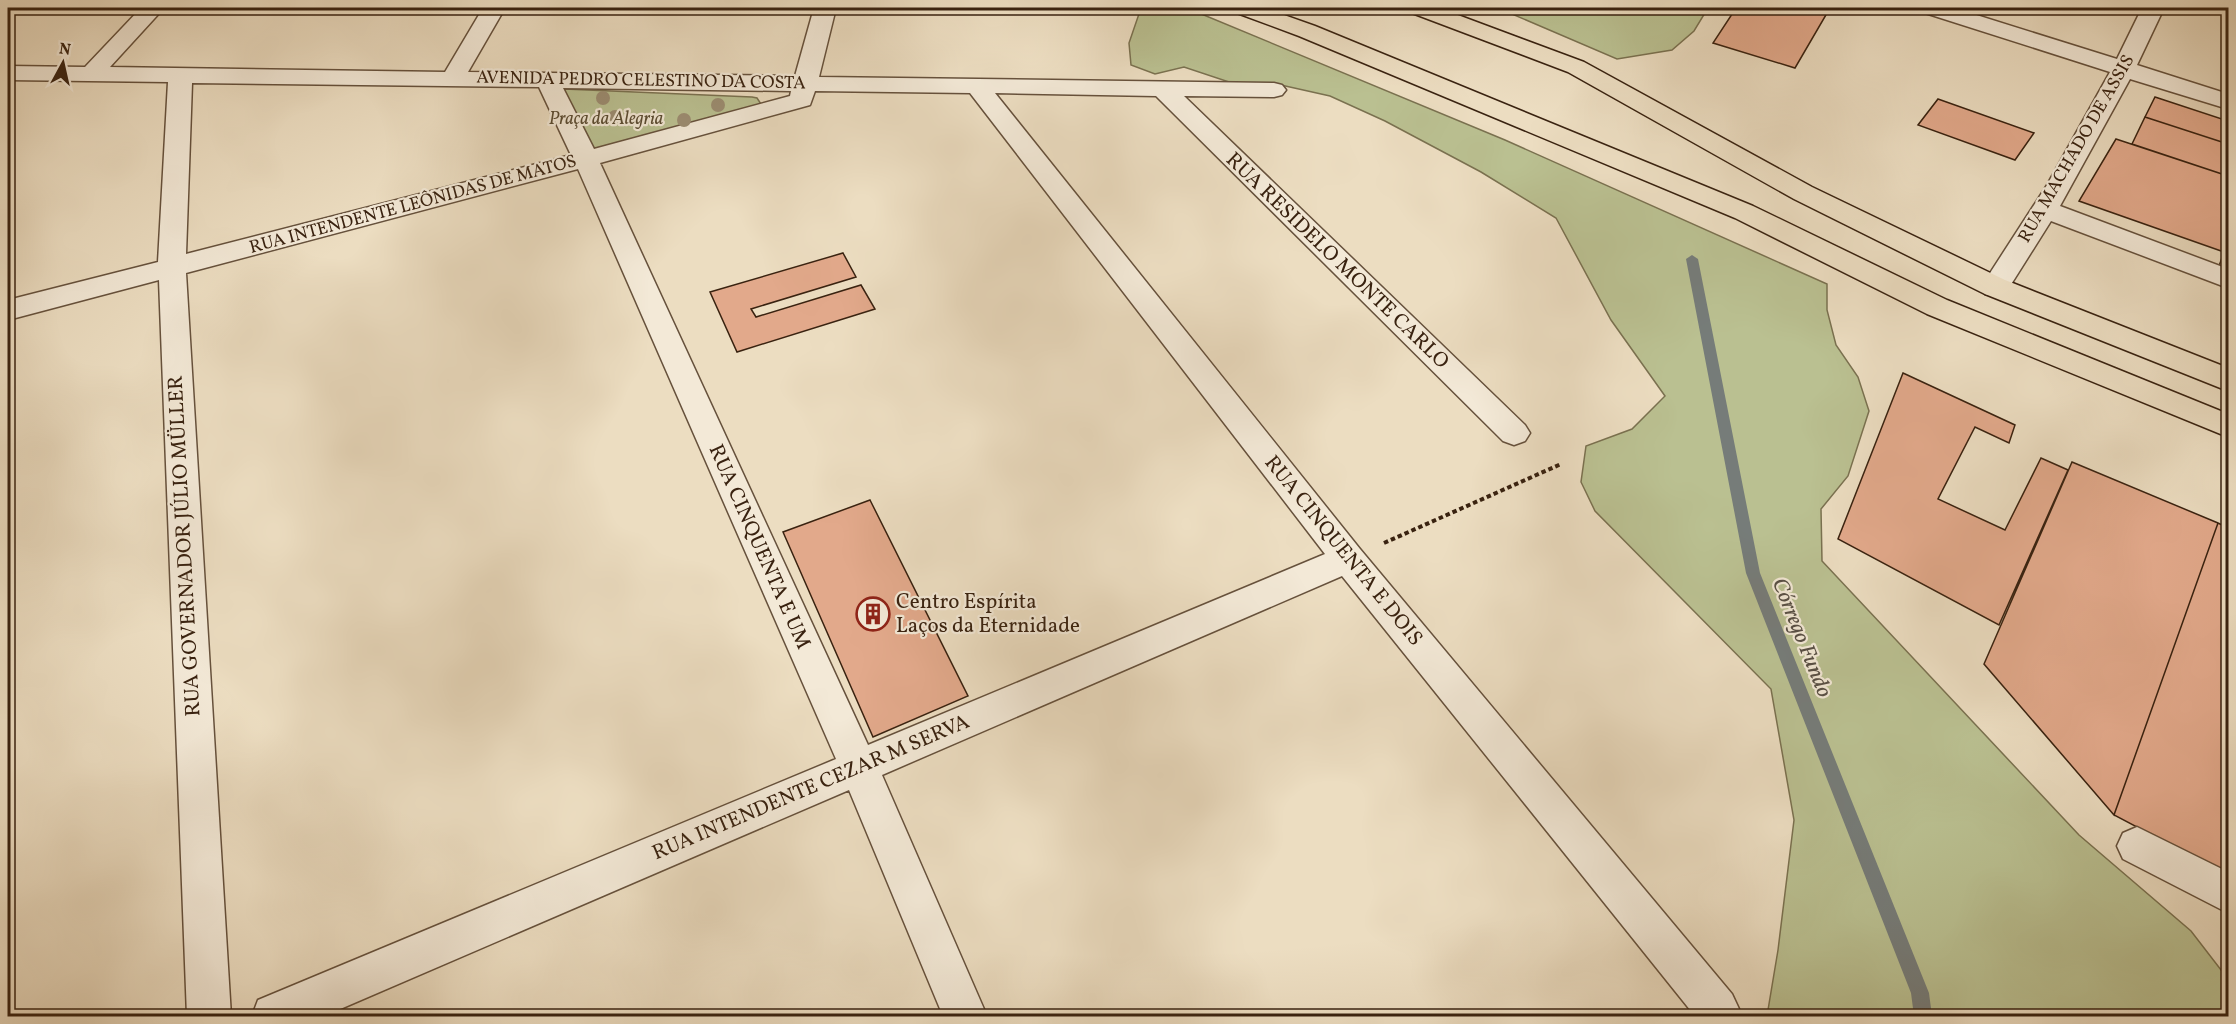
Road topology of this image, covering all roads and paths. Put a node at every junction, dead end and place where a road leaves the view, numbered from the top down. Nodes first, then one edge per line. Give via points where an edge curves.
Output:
1 (153, 8) edge
2 (494, 8) edge
3 (825, 8) edge
4 (1245, 8) edge
5 (1420, 8) edge
6 (1933, 8) edge
7 (2153, 8) edge
8 (1280, 15) edge
9 (2125, 69) junction
10 (8, 73) edge
11 (92, 74) junction
12 (180, 75) junction
13 (452, 79) junction
14 (547, 80) junction
15 (806, 83) junction
16 (977, 86) junction
17 (1162, 88) junction
18 (1274, 90) dead end
19 (2229, 102) edge
20 (586, 159) junction
21 (2046, 210) junction
22 (172, 268) junction
23 (2229, 279) edge
24 (1995, 287) junction
25 (8, 310) edge
26 (2229, 380) edge
27 (2229, 426) edge
28 (1514, 433) dead end
29 (1562, 464) dead end
30 (1348, 559) junction
31 (858, 769) junction
32 (2137, 846) dead end
33 (2229, 894) edge
34 (1717, 1010) dead end
35 (209, 1017) edge
36 (274, 1017) edge
37 (965, 1017) edge

1 - 11 street
2 - 13 street
3 - 15 street
4 - 8 main road
5 - 24 main road via 1576,67 1803,193
6 - 9 street
7 - 9 street, RUA MACHADO DE ASSIS
8 - 27 main road via 1307,31 1744,212 1937,307
9 - 19 street
9 - 21 street, RUA MACHADO DE ASSIS
10 - 11 street, AVENIDA PEDRO CELESTINO DA COSTA
11 - 12 street, AVENIDA PEDRO CELESTINO DA COSTA
12 - 13 street, AVENIDA PEDRO CELESTINO DA COSTA
12 - 22 street, RUA GOVERNADOR JÚLIO MÜLLER
13 - 14 street, AVENIDA PEDRO CELESTINO DA COSTA
14 - 15 street, AVENIDA PEDRO CELESTINO DA COSTA
14 - 20 street, RUA CINQUENTA E UM
15 - 16 street, AVENIDA PEDRO CELESTINO DA COSTA
15 - 20 street, RUA INTENDENTE LEÔNIDAS DE MATOS via 801,100
16 - 17 street, AVENIDA PEDRO CELESTINO DA COSTA
16 - 30 street, RUA CINQUENTA E DOIS
17 - 18 street, AVENIDA PEDRO CELESTINO DA COSTA
17 - 28 street, RUA RESIDELO MONTE CARLO
20 - 22 street, RUA INTENDENTE LEÔNIDAS DE MATOS
20 - 31 street, RUA CINQUENTA E UM
21 - 23 street
21 - 24 street, RUA MACHADO DE ASSIS
22 - 25 street, RUA INTENDENTE LEÔNIDAS DE MATOS
22 - 35 street, RUA GOVERNADOR JÚLIO MÜLLER
24 - 26 main road
29 - 30 path
30 - 31 street, RUA INTENDENTE CEZAR M SERVA
30 - 34 street, RUA CINQUENTA E DOIS
31 - 36 street, RUA INTENDENTE CEZAR M SERVA
31 - 37 street, RUA CINQUENTA E UM
32 - 33 street

